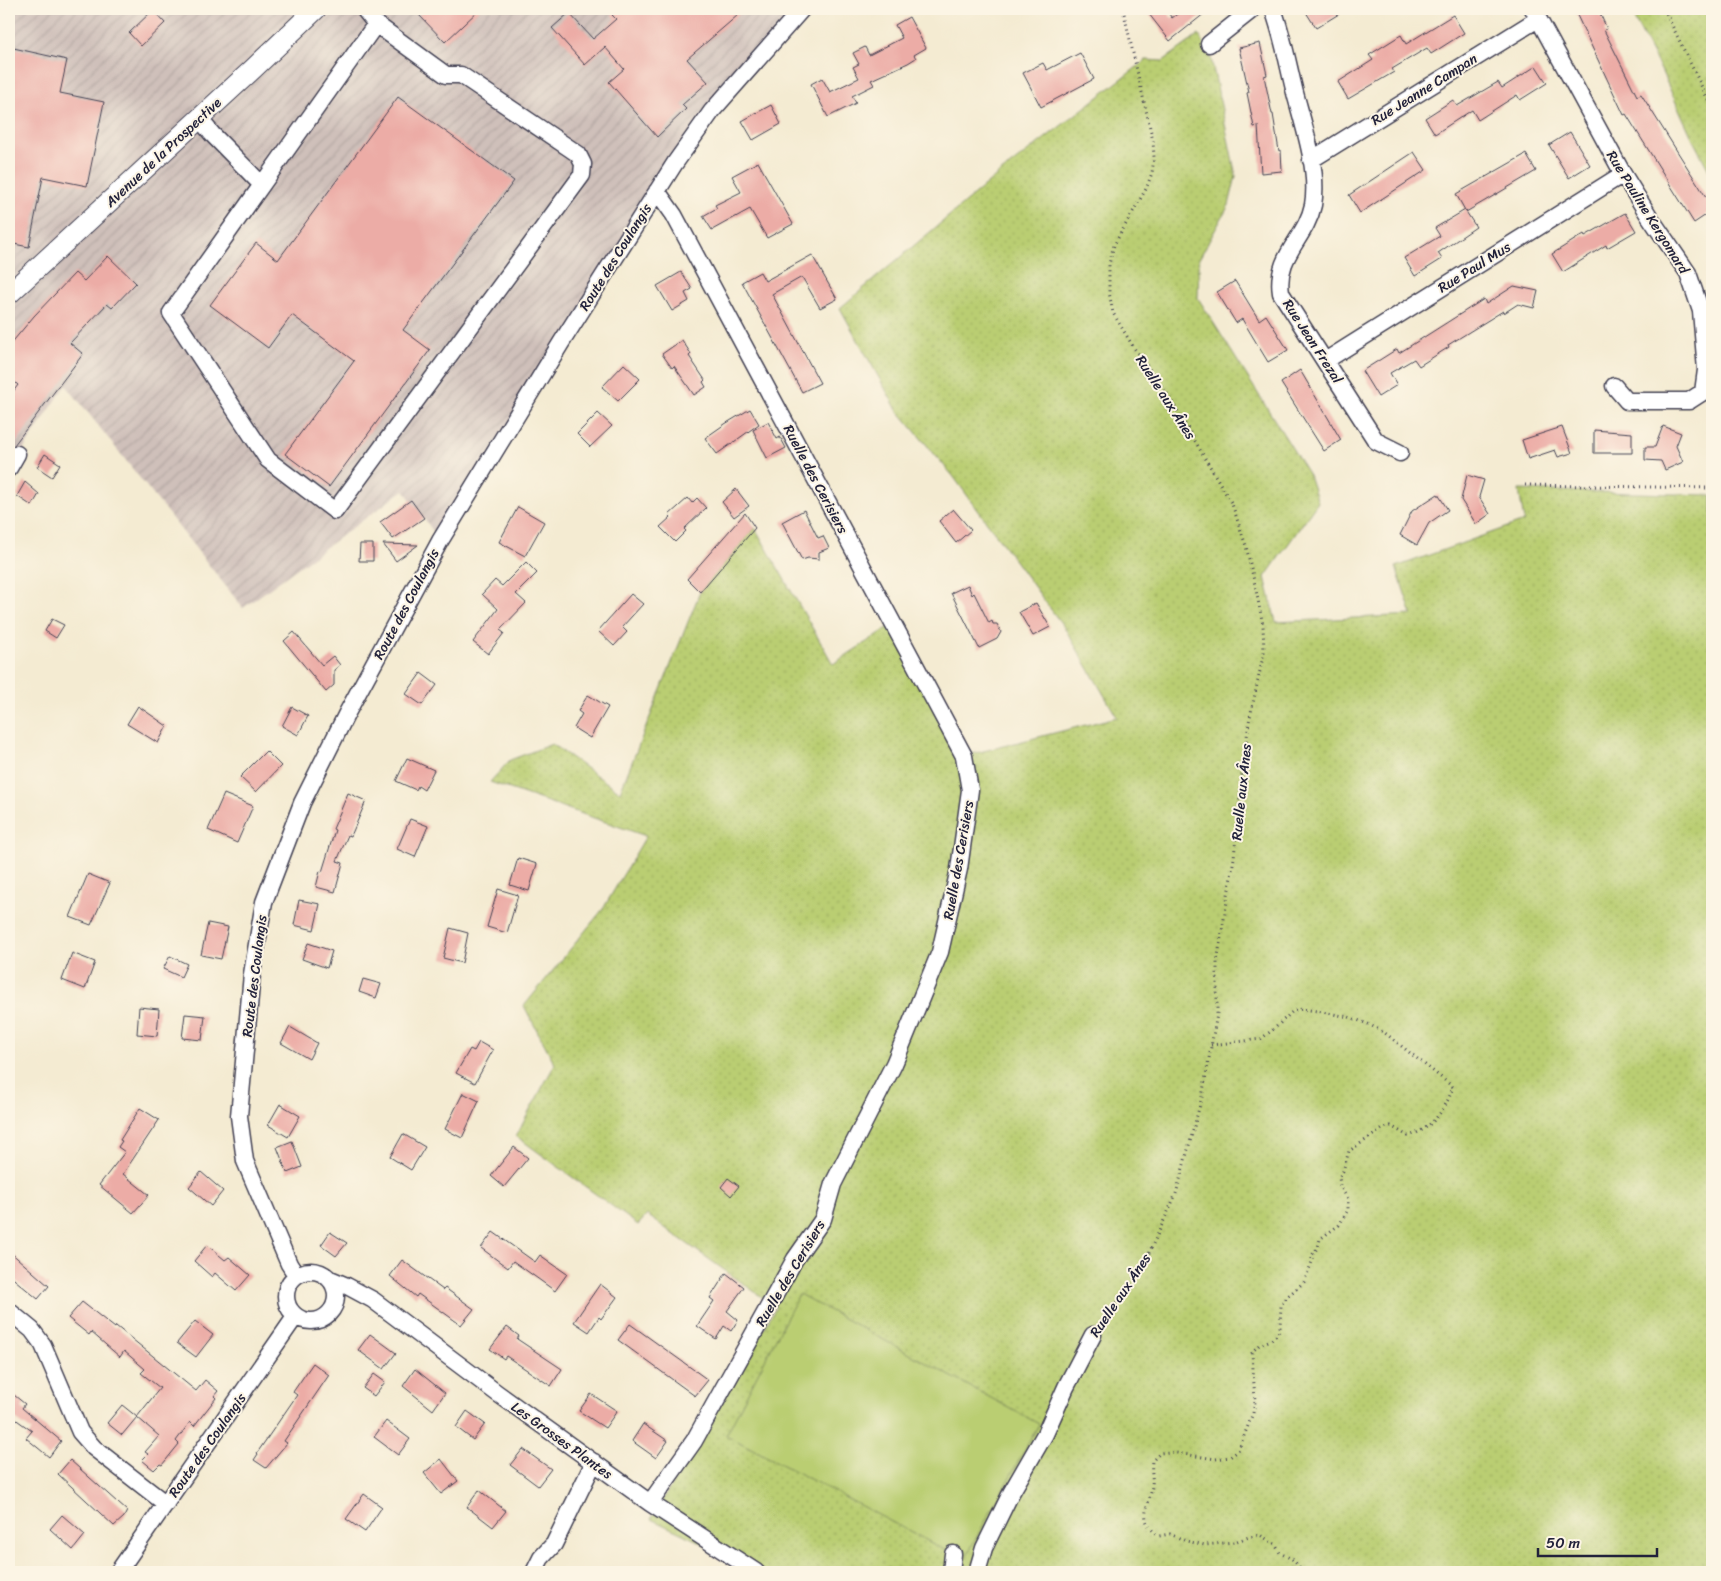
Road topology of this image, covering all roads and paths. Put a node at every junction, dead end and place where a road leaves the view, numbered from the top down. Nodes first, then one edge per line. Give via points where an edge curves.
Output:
1 (316, 9) edge
2 (364, 9) edge
3 (802, 9) edge
4 (1122, 9) edge
5 (1253, 9) edge
6 (1273, 9) edge
7 (1664, 9) edge
8 (1536, 14) edge
9 (376, 24) junction
10 (1209, 44) dead end
11 (1712, 108) edge
12 (199, 118) junction
13 (1311, 160) junction
14 (1623, 174) junction
15 (262, 185) junction
16 (657, 191) junction
17 (9, 294) edge
18 (1325, 361) junction
19 (1614, 386) dead end
20 (1400, 453) dead end
21 (1524, 486) dead end
22 (1712, 488) edge
23 (1211, 1045) junction
24 (296, 1276) junction
25 (328, 1278) junction
26 (373, 1300) junction
27 (336, 1302) junction
28 (9, 1311) edge
29 (295, 1317) junction
30 (1093, 1335) joint
31 (594, 1462) junction
32 (650, 1503) junction
33 (166, 1504) junction
34 (954, 1554) dead end
35 (735, 1567) edge
36 (118, 1572) edge
37 (534, 1572) edge
38 (756, 1572) edge
39 (951, 1572) edge
40 (977, 1572) edge
41 (1304, 1572) edge

1 - 12 main road, Avenue de la Prospective
2 - 9 street
3 - 16 street, Route des Coulangis via 712,111
4 - 23 path, Ruelle aux Ânes via 1154,157 1146,189 1114,245 1109,264 1113,313 1168,395 1232,504 1246,546 1263,625 1264,652 1249,722 1234,858 1217,962 1217,1014
5 - 10 street
6 - 13 street, Rue Jean Frezal
7 - 11 path
8 - 13 street, Rue Jeanne Campan
8 - 14 street, Rue Pauline Kergomard
9 - 15 street
9 - 15 street via 446,75 461,75 578,154 583,164 582,175 335,512 268,460 170,313
12 - 15 street
12 - 17 main road, Avenue de la Prospective
13 - 18 street, Rue Jean Frezal via 1313,206 1284,262 1280,282 1281,293
14 - 18 street, Rue Paul Mus
14 - 19 street, Rue Pauline Kergomard via 1688,273 1701,311 1706,370 1703,392 1689,401 1627,401
16 - 24 street, Route des Coulangis via 440,541 302,803 264,902 252,974 239,1116 245,1161
16 - 32 street, Ruelle des Cerisiers via 674,215 964,756 970,790 959,869 940,952 894,1064 833,1184 823,1219 795,1259 694,1442
18 - 20 street, Rue Jean Frezal via 1376,441
21 - 22 path
23 - 30 path, Ruelle aux Ânes via 1202,1097 1176,1194 1144,1264
23 - 41 path via 1261,1039 1293,1011 1302,1008 1368,1024 1385,1033 1453,1087 1438,1117 1418,1134 1408,1136 1392,1126 1350,1151 1339,1177 1348,1199 1348,1210 1339,1225 1320,1239 1304,1282 1281,1305 1278,1334 1252,1352 1255,1402 1238,1451 1230,1457 1216,1459 1160,1453 1152,1461 1153,1484 1145,1518 1149,1528 1160,1536 1170,1534 1205,1545 1260,1535 1275,1544 1280,1553 1292,1559
24 - 25 street via 309,1271
24 - 29 street via 290,1281 285,1296 286,1304
25 - 26 street, Les Grosses Plantes
25 - 27 street via 334,1285
26 - 27 street
26 - 31 street, Les Grosses Plantes
27 - 29 street via 320,1321 303,1321
28 - 33 street via 32,1330 43,1345 80,1432 94,1448
29 - 33 street, Route des Coulangis
30 - 40 street, Ruelle aux Ânes via 984,1548
31 - 32 street, Les Grosses Plantes
31 - 37 street via 554,1544
32 - 35 street, Les Grosses Plantes
33 - 36 street, Route des Coulangis
34 - 39 street
35 - 38 street, Les Grosses Plantes

